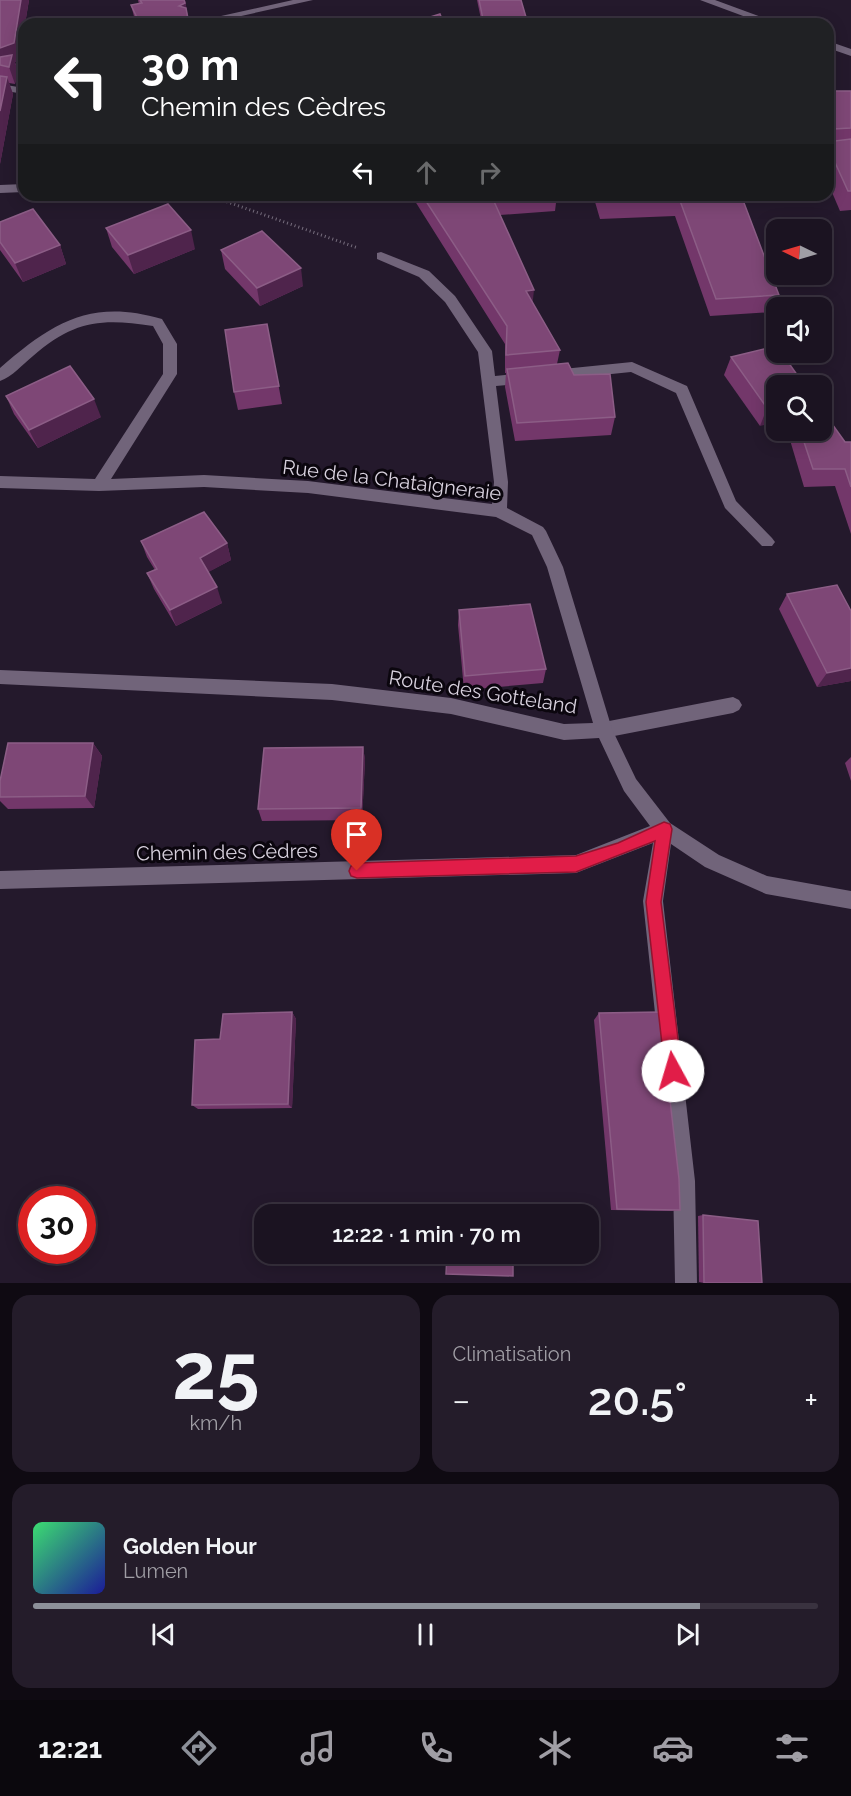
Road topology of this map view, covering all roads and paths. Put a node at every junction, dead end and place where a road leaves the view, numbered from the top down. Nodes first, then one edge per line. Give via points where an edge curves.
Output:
1 (308, 0) edge
2 (705, 0) edge
3 (220, 18) edge
4 (758, 18) edge
5 (834, 46) edge
6 (851, 52) edge
7 (18, 66) edge
8 (0, 71) edge
9 (0, 87) edge
10 (18, 90) edge
11 (18, 188) edge
12 (0, 189) edge
13 (225, 201) edge
14 (381, 256) joint
15 (0, 376) edge
16 (489, 382) junction
17 (0, 482) edge
18 (99, 485) junction
19 (499, 511) junction
20 (766, 542) dead end
21 (0, 677) edge
22 (734, 705) dead end
23 (604, 730) junction
24 (664, 829) junction
25 (0, 880) edge
26 (851, 900) edge
27 (686, 1283) edge

1 - 3 street
2 - 4 street
5 - 6 street
7 - 8 street
9 - 10 street
11 - 12 street
13 - 14 path
14 - 16 street via 424,274 450,299 485,351
15 - 18 street via 47,336 82,318 122,315 157,322 170,344 170,374
16 - 19 street via 501,482
16 - 20 street via 632,367 682,390 730,504
17 - 18 street, Rue de la Chataîgneraie
18 - 19 street, Rue de la Chataîgneraie via 204,481 308,487
19 - 23 street, Rue de la Chataîgneraie via 538,531 551,558
21 - 23 street, Route des Gotteland via 332,692 451,706 564,732
22 - 23 street, Route des Gotteland
23 - 24 street via 630,785
24 - 25 street, Chemin des Cèdres via 576,864
24 - 26 street via 712,861 766,885
24 - 27 street via 654,902 684,1181

